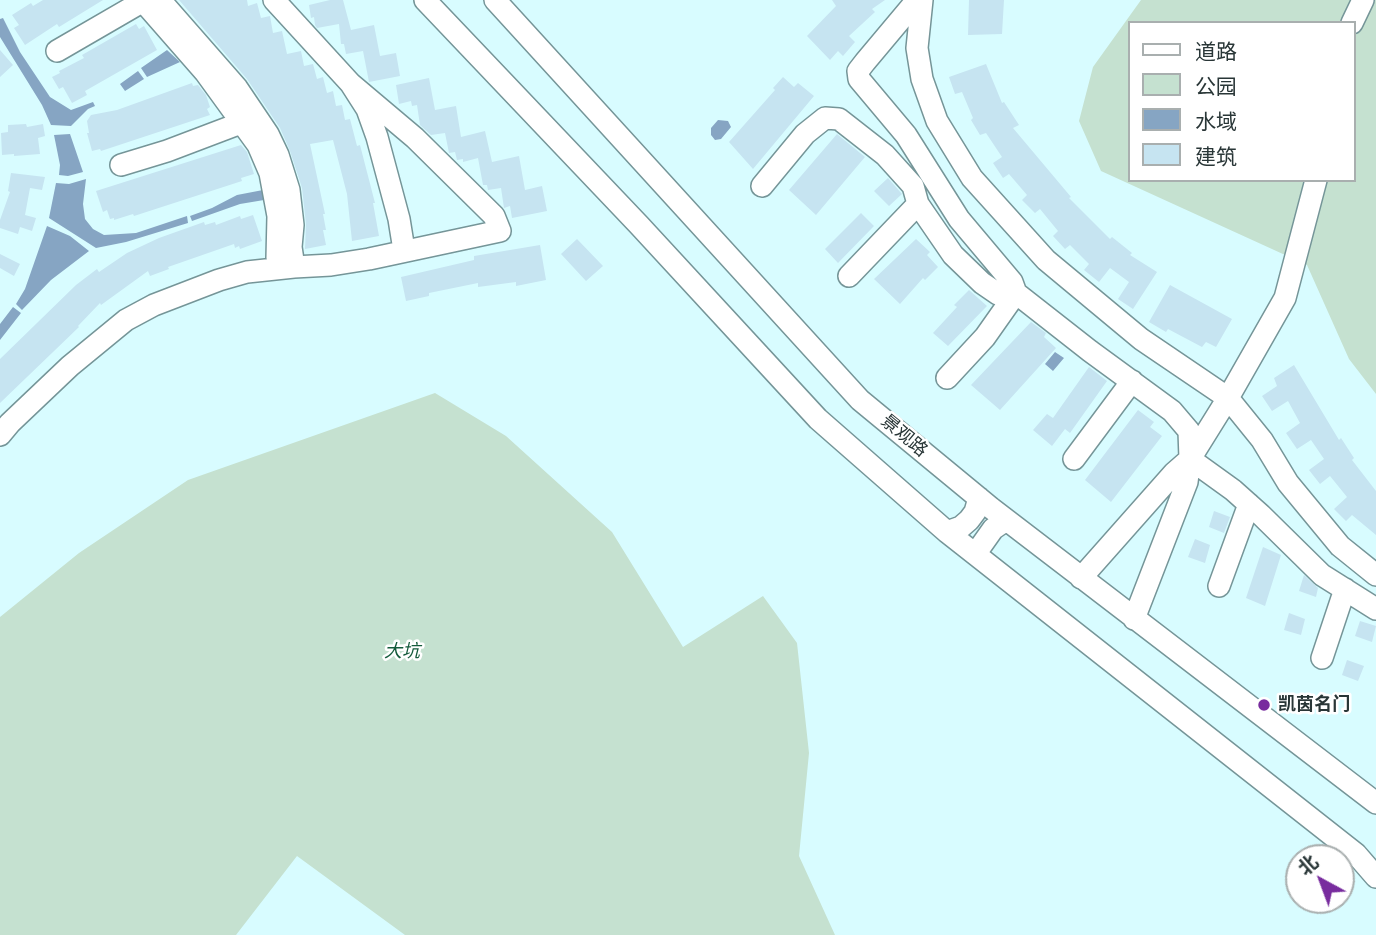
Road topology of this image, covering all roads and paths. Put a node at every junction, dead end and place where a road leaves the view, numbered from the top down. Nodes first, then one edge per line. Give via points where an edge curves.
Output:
1 (148, 0) edge
2 (274, 0) edge
3 (425, 0) edge
4 (495, 0) edge
5 (917, 0) edge
6 (922, 0) edge
7 (1363, 0) edge
8 (1353, 21) edge
9 (883, 40) junction
10 (917, 48) junction
11 (57, 51) dead end
12 (351, 84) junction
13 (249, 120) junction
14 (121, 165) dead end
15 (1315, 182) edge
16 (762, 186) dead end
17 (918, 204) junction
18 (404, 250) junction
19 (285, 267) junction
20 (849, 276) dead end
21 (1016, 293) junction
22 (947, 378) dead end
23 (1132, 381) junction
24 (1228, 398) junction
25 (0, 435) edge
26 (1074, 459) dead end
27 (1190, 459) junction
28 (979, 499) junction
29 (1249, 504) junction
30 (1006, 520) junction
31 (947, 532) junction
32 (976, 554) junction
33 (1376, 575) edge
34 (1081, 578) junction
35 (1219, 586) dead end
36 (1345, 589) junction
37 (1376, 609) edge
38 (1134, 619) junction
39 (1321, 658) dead end
40 (1376, 803) edge
41 (1376, 877) edge

1 - 11 street
1 - 13 street via 237,88
2 - 12 street
3 - 31 street via 818,419
4 - 28 street, 景观路 via 860,400
5 - 9 street
6 - 10 street
7 - 8 street
9 - 10 street
9 - 21 street via 858,71 859,79 906,135 959,219 1012,282
10 - 24 street via 937,121 972,178 1046,260 1141,339
12 - 18 street via 377,137
12 - 18 street via 415,138 494,216 500,231
13 - 14 street
13 - 19 street via 268,134 289,190 293,225
15 - 24 street via 1285,298
16 - 17 street via 805,134 825,118 839,119 894,165 913,186
17 - 20 street
17 - 21 street via 953,254 982,283 1004,296
18 - 19 street via 331,265
19 - 25 street via 219,280 126,320 70,366
21 - 22 street via 985,337
21 - 23 street
23 - 26 street
23 - 27 street via 1184,423 1191,440
24 - 27 street
24 - 33 street via 1340,546
27 - 29 street
27 - 34 street
27 - 38 street via 1187,482
28 - 30 street, 景观路
28 - 31 street via 969,520
29 - 35 street
29 - 36 street via 1322,575
30 - 32 street via 993,529
30 - 34 street, 景观路
31 - 32 street
32 - 41 street via 1356,854
34 - 38 street, 景观路
36 - 37 street
36 - 39 street
38 - 40 street, 景观路

